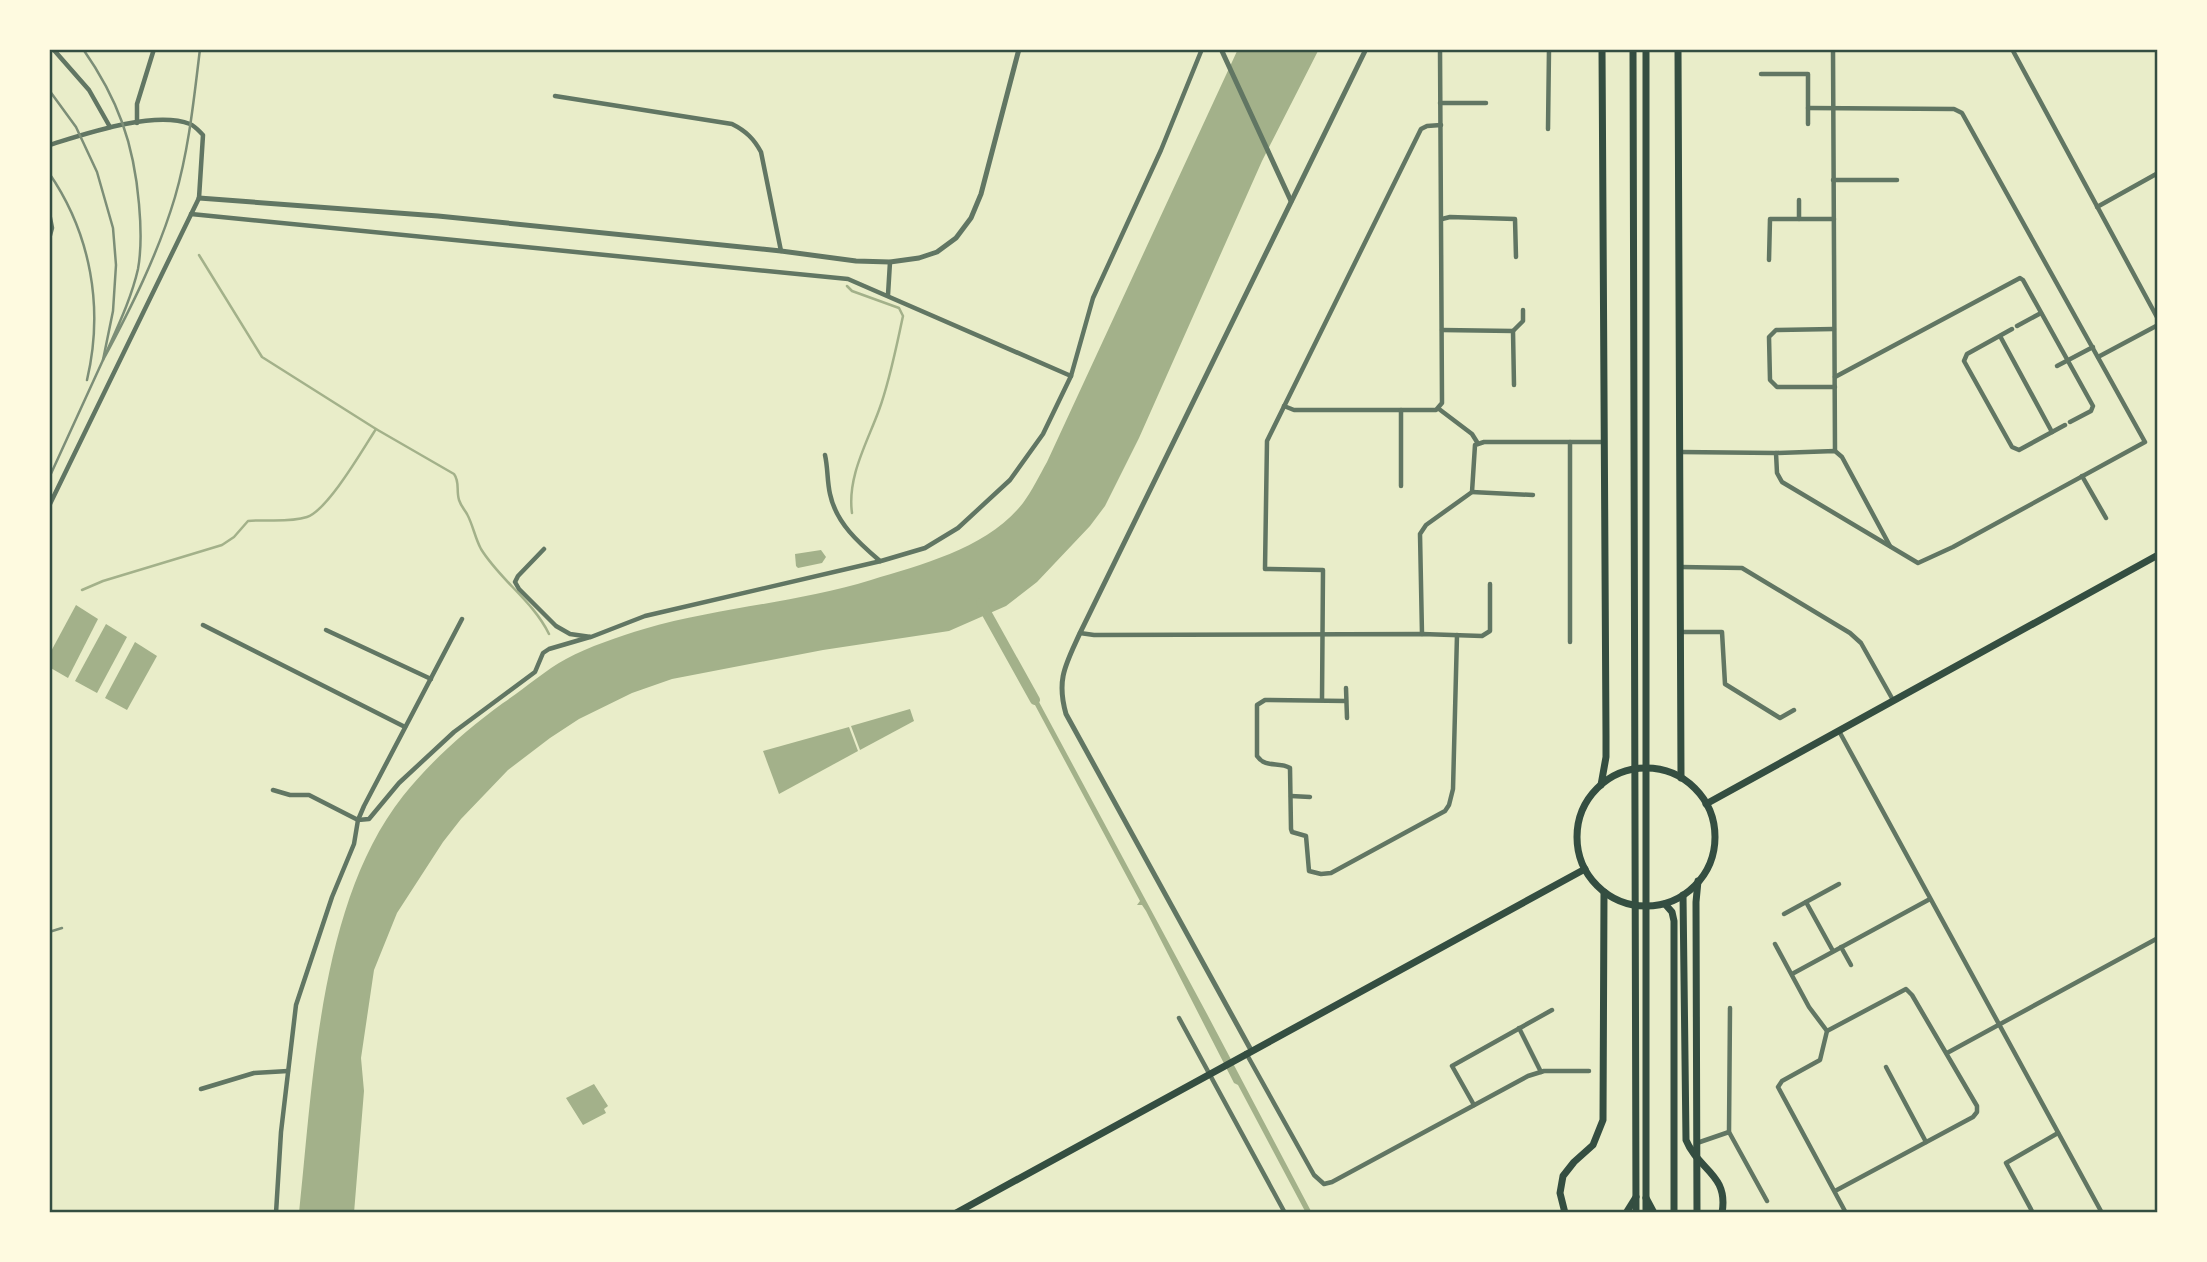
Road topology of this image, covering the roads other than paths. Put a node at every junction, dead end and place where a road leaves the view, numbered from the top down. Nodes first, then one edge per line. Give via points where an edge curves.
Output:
1 (53, 49) edge
2 (154, 49) edge
3 (1018, 49) edge
4 (1202, 49) edge
5 (1221, 49) edge
6 (1366, 49) edge
7 (1440, 49) edge
8 (1549, 49) edge
9 (1602, 49) edge
10 (1633, 49) edge
11 (1646, 49) edge
12 (1678, 49) edge
13 (1833, 49) edge
14 (2012, 49) edge
15 (1761, 74) dead end
16 (555, 96) dead end
17 (1440, 103) junction
18 (1486, 103) dead end
19 (1808, 108) junction
20 (1833, 108) junction
21 (137, 123) junction
22 (1808, 124) dead end
23 (1441, 125) junction
24 (110, 127) junction
25 (1548, 129) dead end
26 (49, 145) edge
27 (2158, 173) edge
28 (1833, 180) junction
29 (1898, 180) dead end
30 (199, 198) junction
31 (1799, 200) dead end
32 (1291, 201) junction
33 (2097, 207) junction
34 (49, 213) edge
35 (191, 214) junction
36 (1442, 219) junction
37 (1799, 219) junction
38 (1834, 219) junction
39 (49, 239) edge
40 (781, 251) junction
41 (1516, 257) dead end
42 (1769, 260) dead end
43 (890, 262) junction
44 (888, 295) junction
45 (1523, 310) dead end
46 (2041, 313) junction
47 (2158, 319) edge
48 (2158, 325) edge
49 (1834, 329) junction
50 (1442, 330) junction
51 (1513, 331) junction
52 (2000, 336) junction
53 (2092, 347) junction
54 (2098, 357) junction
55 (2068, 360) junction
56 (2057, 366) dead end
57 (1071, 376) junction
58 (1835, 377) junction
59 (1514, 385) dead end
60 (1835, 387) junction
61 (1284, 406) junction
62 (1438, 409) junction
63 (1401, 410) junction
64 (2052, 432) junction
65 (1477, 442) junction
66 (1570, 442) junction
67 (1604, 442) junction
68 (1835, 451) junction
69 (1680, 452) junction
70 (1776, 453) junction
71 (825, 455) dead end
72 (2082, 476) junction
73 (1401, 486) dead end
74 (1472, 492) junction
75 (1533, 495) dead end
76 (49, 506) edge
77 (2106, 519) dead end
78 (1890, 546) junction
79 (544, 549) dead end
80 (2158, 555) edge
81 (881, 561) junction
82 (1681, 567) junction
83 (1490, 584) dead end
84 (462, 619) dead end
85 (203, 625) dead end
86 (326, 631) dead end
87 (1681, 632) junction
88 (1080, 633) junction
89 (1322, 634) junction
90 (1422, 634) junction
91 (1457, 635) junction
92 (591, 637) junction
93 (1570, 642) dead end
94 (431, 679) junction
95 (1346, 688) dead end
96 (1322, 700) junction
97 (1893, 700) junction
98 (1346, 701) junction
99 (1794, 710) dead end
100 (1347, 718) dead end
101 (405, 727) junction
102 (1838, 730) junction
103 (1681, 778) junction
104 (1601, 785) junction
105 (273, 790) dead end
106 (1291, 796) junction
107 (1310, 797) dead end
108 (1706, 804) junction
109 (358, 820) junction
110 (1585, 869) junction
111 (1698, 881) junction
112 (1839, 884) dead end
113 (1604, 892) junction
114 (1683, 895) junction
115 (1930, 899) junction
116 (1806, 902) junction
117 (1665, 904) junction
118 (1784, 914) dead end
119 (2158, 938) edge
120 (1775, 944) dead end
121 (1841, 947) junction
122 (1833, 951) junction
123 (1851, 965) dead end
124 (1792, 974) junction
125 (1730, 1008) dead end
126 (1552, 1010) dead end
127 (1179, 1018) dead end
128 (1999, 1025) junction
129 (1519, 1028) junction
130 (1827, 1031) junction
131 (1249, 1052) junction
132 (1947, 1053) junction
133 (1886, 1067) dead end
134 (288, 1071) junction
135 (1589, 1071) dead end
136 (1541, 1072) junction
137 (1210, 1075) junction
138 (201, 1089) dead end
139 (1474, 1105) junction
140 (1729, 1132) junction
141 (2058, 1133) junction
142 (1926, 1142) junction
143 (1697, 1143) junction
144 (1835, 1191) junction
145 (1636, 1197) junction
146 (1646, 1198) junction
147 (1767, 1201) dead end
148 (276, 1213) edge
149 (956, 1213) edge
150 (1285, 1213) edge
151 (1565, 1213) edge
152 (1626, 1213) edge
153 (1636, 1213) edge
154 (1647, 1213) edge
155 (1654, 1213) edge
156 (1674, 1213) edge
157 (1697, 1213) edge
158 (1722, 1213) edge
159 (1846, 1213) edge
160 (2033, 1213) edge
161 (2102, 1213) edge

1 - 24 street via 89,90
2 - 21 street via 137,104
3 - 43 street via 971,218 957,238 937,252
4 - 57 street via 1093,298
5 - 32 street
6 - 32 street
7 - 17 street
8 - 25 street
9 - 67 main road
10 - 145 main road
11 - 146 main road
12 - 69 main road
13 - 20 street
14 - 33 street
15 - 19 street via 1808,74
16 - 40 street via 741,129 761,152
17 - 18 street
17 - 23 street
19 - 20 street
19 - 22 street
20 - 28 street
20 - 53 street via 1954,109 1962,113
21 - 24 street
21 - 30 street via 166,120 190,124 203,135
23 - 36 street
23 - 61 street via 1421,129
24 - 26 street
27 - 33 street
28 - 29 street
28 - 38 street
30 - 35 street
30 - 40 street via 438,216
31 - 37 street
32 - 88 street
33 - 47 street
34 - 39 street
35 - 44 street via 848,279
35 - 76 street
36 - 41 street via 1515,219
36 - 50 street
37 - 38 street
37 - 42 street via 1770,219
38 - 49 street
40 - 43 street
43 - 44 street
44 - 57 street
45 - 51 street via 1523,321
46 - 52 street
46 - 55 street
46 - 58 street via 2024,280 2017,278
48 - 54 street
49 - 58 street
49 - 60 street via 1776,330 1769,337 1773,384
50 - 51 street
50 - 62 street via 1442,403
51 - 59 street
52 - 64 street
52 - 64 street via 1964,361 2012,447 2019,450
53 - 54 street
53 - 55 street
54 - 72 street via 2145,442
55 - 56 street
55 - 64 street via 2093,406
57 - 81 street via 1036,445 993,498 925,548
58 - 60 street
60 - 68 street
61 - 63 street via 1294,410
61 - 89 street via 1266,448 1265,569 1323,570
62 - 63 street
62 - 65 street
63 - 73 street
65 - 66 street
65 - 74 street
66 - 67 street
66 - 93 street
67 - 104 main road via 1606,757
68 - 70 street
68 - 78 street
69 - 70 street
69 - 82 main road
70 - 78 street via 1782,482
71 - 81 street via 836,511 849,532
72 - 77 street
72 - 78 street via 1923,562
74 - 75 street
74 - 90 street via 1420,534
79 - 92 street via 518,576 519,589 556,626
80 - 97 main road
81 - 92 street via 646,616
82 - 87 main road
82 - 97 street via 1742,568 1850,634 1861,643
83 - 91 street via 1490,631 1482,636
84 - 94 street
85 - 101 street
86 - 94 street
87 - 99 street via 1722,632 1725,684 1780,718
87 - 103 main road
88 - 89 street
88 - 131 street via 1060,683 1066,714
89 - 90 street
89 - 96 street
90 - 91 street
91 - 106 street via 1453,789 1444,811 1331,873 1321,874 1309,871 1306,836 1292,832
92 - 109 street via 543,653 535,672 454,732 399,783 369,819
94 - 101 street
95 - 98 street
96 - 98 street
96 - 106 street via 1265,700 1257,705 1257,756 1266,765 1290,768
97 - 102 main road
98 - 100 street
101 - 109 street
102 - 108 main road
102 - 115 street
103 - 104 main road via 1659,770 1636,769
103 - 108 main road
104 - 110 main road via 1578,821 1577,844
105 - 109 street via 309,795
106 - 107 street
108 - 111 main road via 1714,825 1715,848
109 - 134 street via 354,844 296,1005
110 - 113 main road
110 - 131 main road
111 - 114 main road
111 - 143 main road
112 - 116 street
113 - 117 main road via 1634,905
113 - 151 main road via 1603,1120 1593,1145 1563,1176 1560,1193
114 - 117 main road
114 - 158 main road via 1686,1140 1718,1181 1724,1198
115 - 121 street
115 - 128 street
116 - 118 street
116 - 122 street
117 - 156 main road via 1674,921
119 - 128 street
120 - 124 street
121 - 122 street
121 - 123 street
122 - 124 street
124 - 130 street
125 - 140 street
126 - 129 street
127 - 137 street
128 - 132 street
128 - 141 street
129 - 136 street
129 - 139 street via 1452,1066
130 - 132 street via 1906,989
130 - 144 street via 1820,1060 1778,1087
131 - 137 main road
131 - 139 street via 1314,1175 1324,1184
132 - 142 street via 1977,1112
133 - 142 street
134 - 138 street via 254,1073
134 - 148 street
135 - 136 street
136 - 139 street
137 - 149 main road
137 - 150 street
140 - 143 street
140 - 147 street
141 - 160 street via 2006,1163
141 - 161 street
142 - 144 street
143 - 157 main road
144 - 159 street
145 - 152 main road
145 - 153 main road
146 - 154 main road
146 - 155 main road

